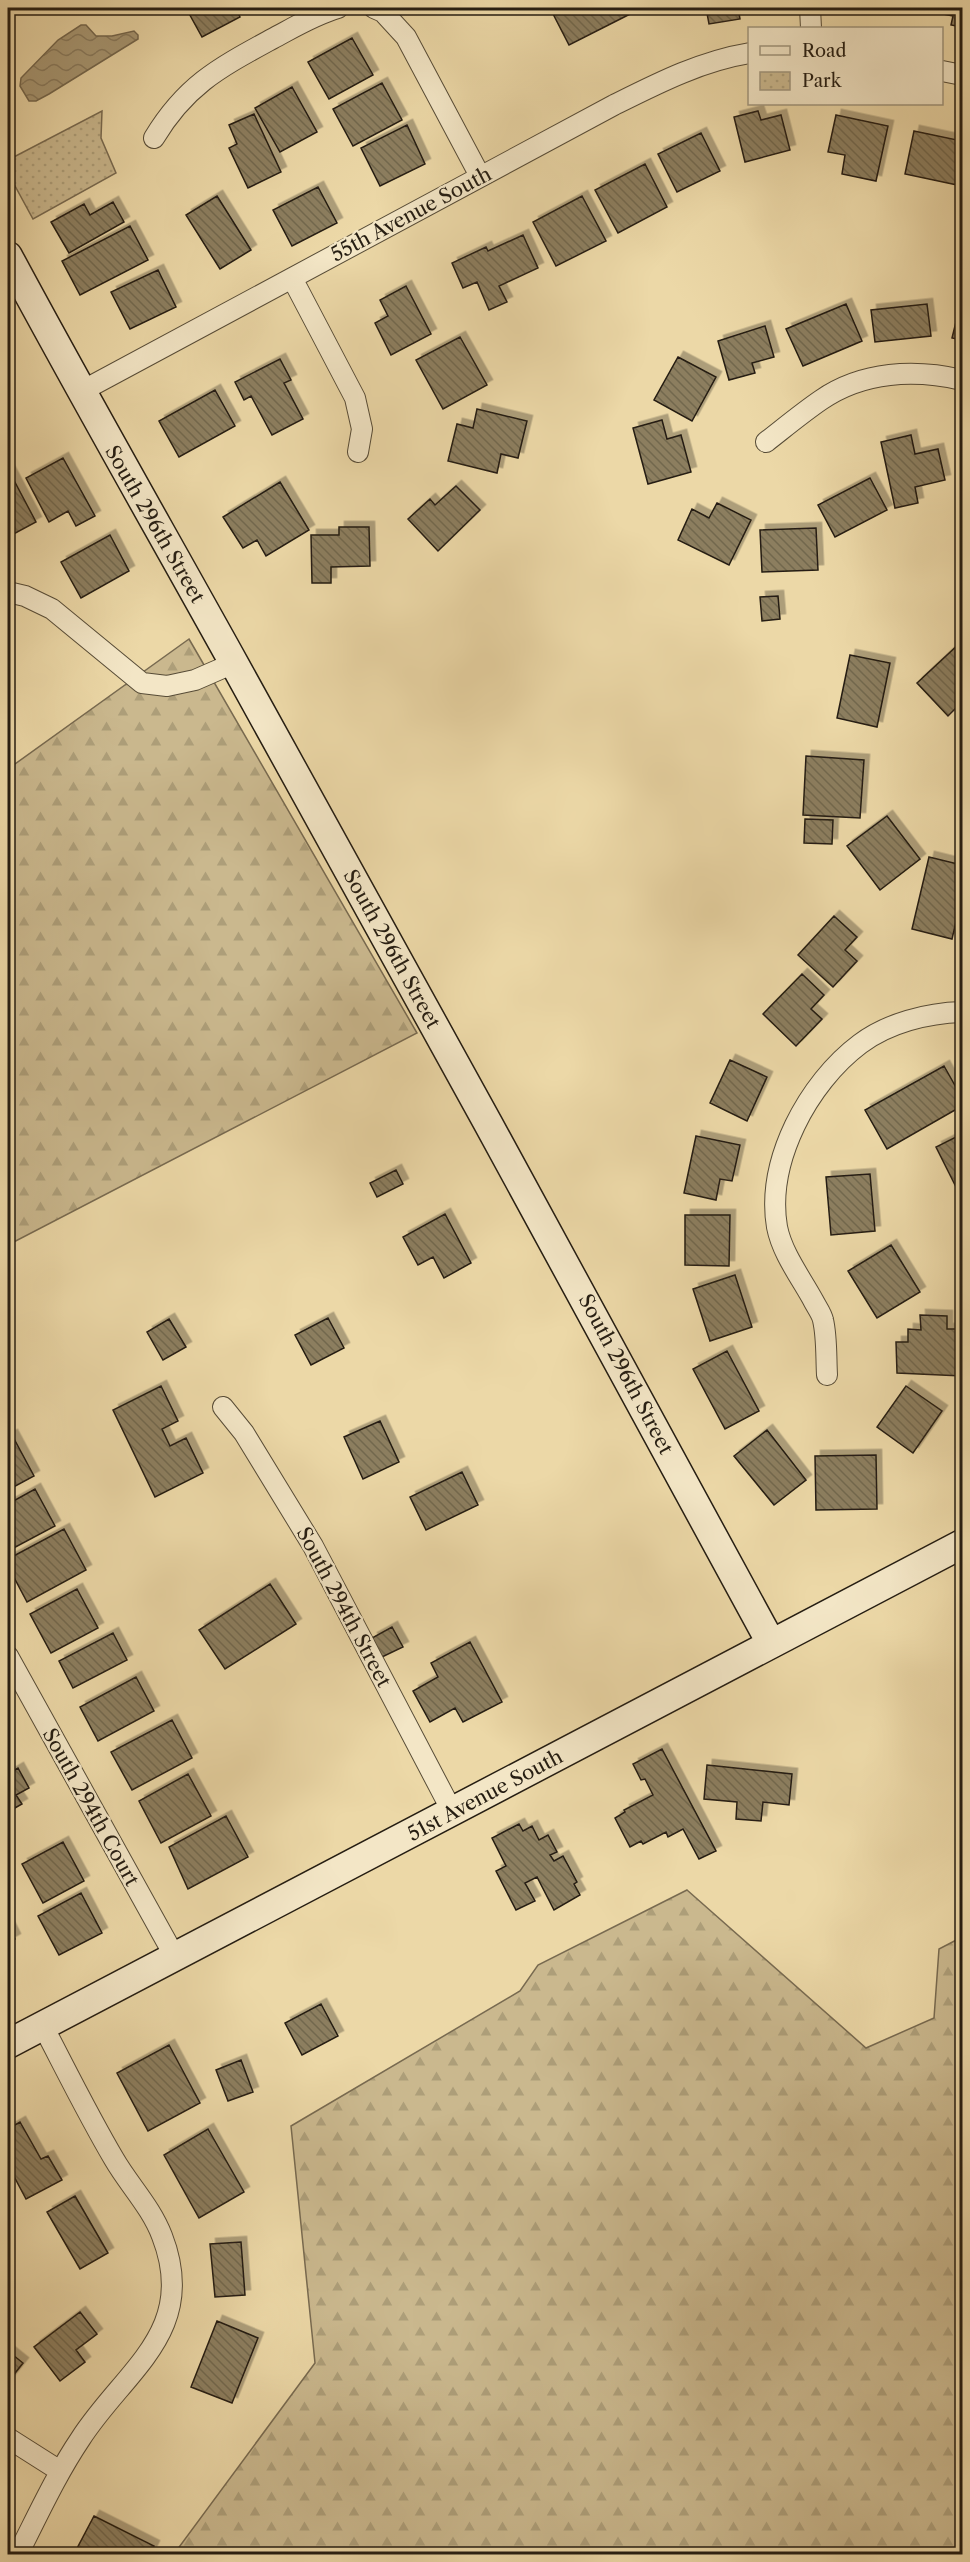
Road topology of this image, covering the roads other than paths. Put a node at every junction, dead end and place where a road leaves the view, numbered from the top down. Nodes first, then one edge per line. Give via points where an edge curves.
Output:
1 (338, 8) edge
2 (374, 8) edge
3 (810, 8) edge
4 (811, 27) edge
5 (748, 53) edge
6 (943, 71) edge
7 (963, 75) edge
8 (154, 138) dead end
9 (480, 176) junction
10 (8, 256) edge
11 (292, 278) junction
12 (963, 380) edge
13 (80, 392) junction
14 (766, 442) dead end
15 (358, 452) dead end
16 (8, 592) edge
17 (234, 663) junction
18 (963, 1012) edge
19 (827, 1375) dead end
20 (223, 1407) dead end
21 (963, 1544) edge
22 (771, 1644) junction
23 (8, 1656) edge
24 (453, 1813) junction
25 (175, 1957) junction
26 (43, 2026) junction
27 (8, 2044) edge
28 (8, 2438) edge
29 (60, 2471) junction
30 (18, 2554) edge

1 - 8 street via 219,68 185,96
2 - 9 street via 383,12 406,37
3 - 4 street
5 - 9 street, 55th Avenue South via 721,58 666,79
6 - 7 street
9 - 11 street, 55th Avenue South
10 - 13 street, South 296th Street
11 - 13 street, 55th Avenue South
11 - 15 street via 355,398 362,429
12 - 14 street via 928,373 894,373 861,380 822,398
13 - 17 street, South 296th Street
16 - 17 street via 52,609 142,683 167,686 195,680
17 - 22 street, South 296th Street
18 - 19 street via 906,1021 861,1043 818,1088 800,1117 784,1156 776,1204 777,1228 823,1319
20 - 24 street, South 294th Street via 244,1433 313,1546
21 - 22 street, 51st Avenue South
22 - 24 street, 51st Avenue South
23 - 25 street, South 294th Court
24 - 25 street, 51st Avenue South
25 - 26 street, 51st Avenue South
26 - 27 street, 51st Avenue South
26 - 29 street via 113,2158 162,2235 172,2286 163,2329 152,2350 95,2419
28 - 29 street
29 - 30 street

